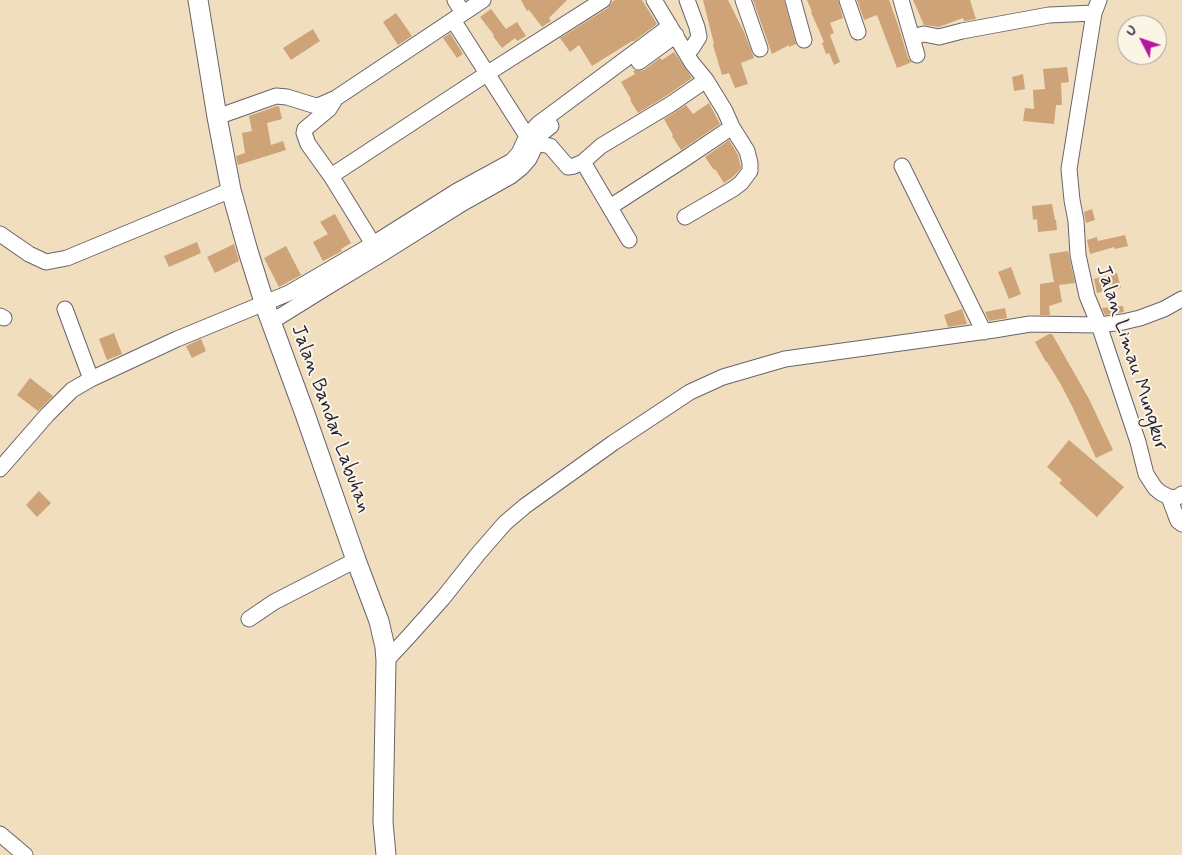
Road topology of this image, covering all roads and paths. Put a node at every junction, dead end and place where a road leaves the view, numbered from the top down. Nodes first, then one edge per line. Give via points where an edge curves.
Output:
1 (483, 0) edge
2 (604, 0) edge
3 (654, 0) edge
4 (687, 0) edge
5 (743, 0) edge
6 (793, 0) edge
7 (847, 0) edge
8 (900, 0) edge
9 (201, 1) edge
10 (1097, 7) edge
11 (457, 11) edge
12 (673, 30) junction
13 (858, 32) dead end
14 (912, 38) junction
15 (804, 40) dead end
16 (760, 49) dead end
17 (686, 52) junction
18 (917, 55) dead end
19 (488, 73) junction
20 (706, 80) junction
21 (336, 98) junction
22 (217, 117) junction
23 (732, 127) junction
24 (536, 133) junction
25 (582, 162) junction
26 (902, 166) dead end
27 (331, 176) junction
28 (231, 190) junction
29 (610, 207) junction
30 (685, 217) dead end
31 (0, 234) edge
32 (629, 240) dead end
33 (377, 250) junction
34 (321, 283) junction
35 (1182, 299) edge
36 (264, 304) junction
37 (66, 309) dead end
38 (0, 316) edge
39 (0, 320) edge
40 (271, 322) junction
41 (1099, 325) junction
42 (984, 332) junction
43 (91, 379) junction
44 (0, 469) edge
45 (1175, 496) edge
46 (1182, 524) edge
47 (356, 560) junction
48 (249, 619) dead end
49 (386, 661) junction
50 (0, 834) edge
51 (25, 855) edge
52 (386, 855) edge

1 - 11 street
2 - 19 street
3 - 12 street
4 - 17 street via 699,37
5 - 16 street
6 - 15 street
7 - 13 street
8 - 14 street
9 - 22 main road, Jalan Bandar Labuhan
10 - 14 street via 939,37 924,34
10 - 41 street, Jalan Limau Mungkur via 1069,169 1078,255 1087,296
11 - 19 street
11 - 21 street
12 - 17 street
12 - 24 street
14 - 18 street
17 - 20 street
19 - 24 street
19 - 27 street
20 - 23 street
20 - 25 street via 601,146
21 - 22 street via 316,106 276,96
21 - 27 street via 304,132 308,144
22 - 28 main road, Jalan Bandar Labuhan
23 - 29 street
23 - 30 street via 746,151 750,171 733,189
24 - 25 street via 568,167
24 - 33 street via 529,158 521,168
25 - 29 street
26 - 42 street
27 - 33 street
28 - 31 street via 67,258 46,262
28 - 36 main road, Jalan Bandar Labuhan
29 - 32 street
33 - 34 street
34 - 36 street
34 - 40 street
35 - 41 street via 1140,318
36 - 40 main road, Jalan Bandar Labuhan
36 - 43 street
37 - 43 street
38 - 39 street via 4,318
40 - 47 main road, Jalan Bandar Labuhan
41 - 42 street via 1030,324
41 - 45 street, Jalan Limau Mungkur via 1146,474 1161,493
42 - 49 street via 785,359 722,376 690,392 613,443 505,523
43 - 44 street via 72,390
45 - 46 street via 1178,521
47 - 48 street via 274,602
47 - 49 main road, Jalan Bandar Labuhan via 378,621
49 - 52 main road, Jalan Bandar Labuhan via 383,822
50 - 51 street

